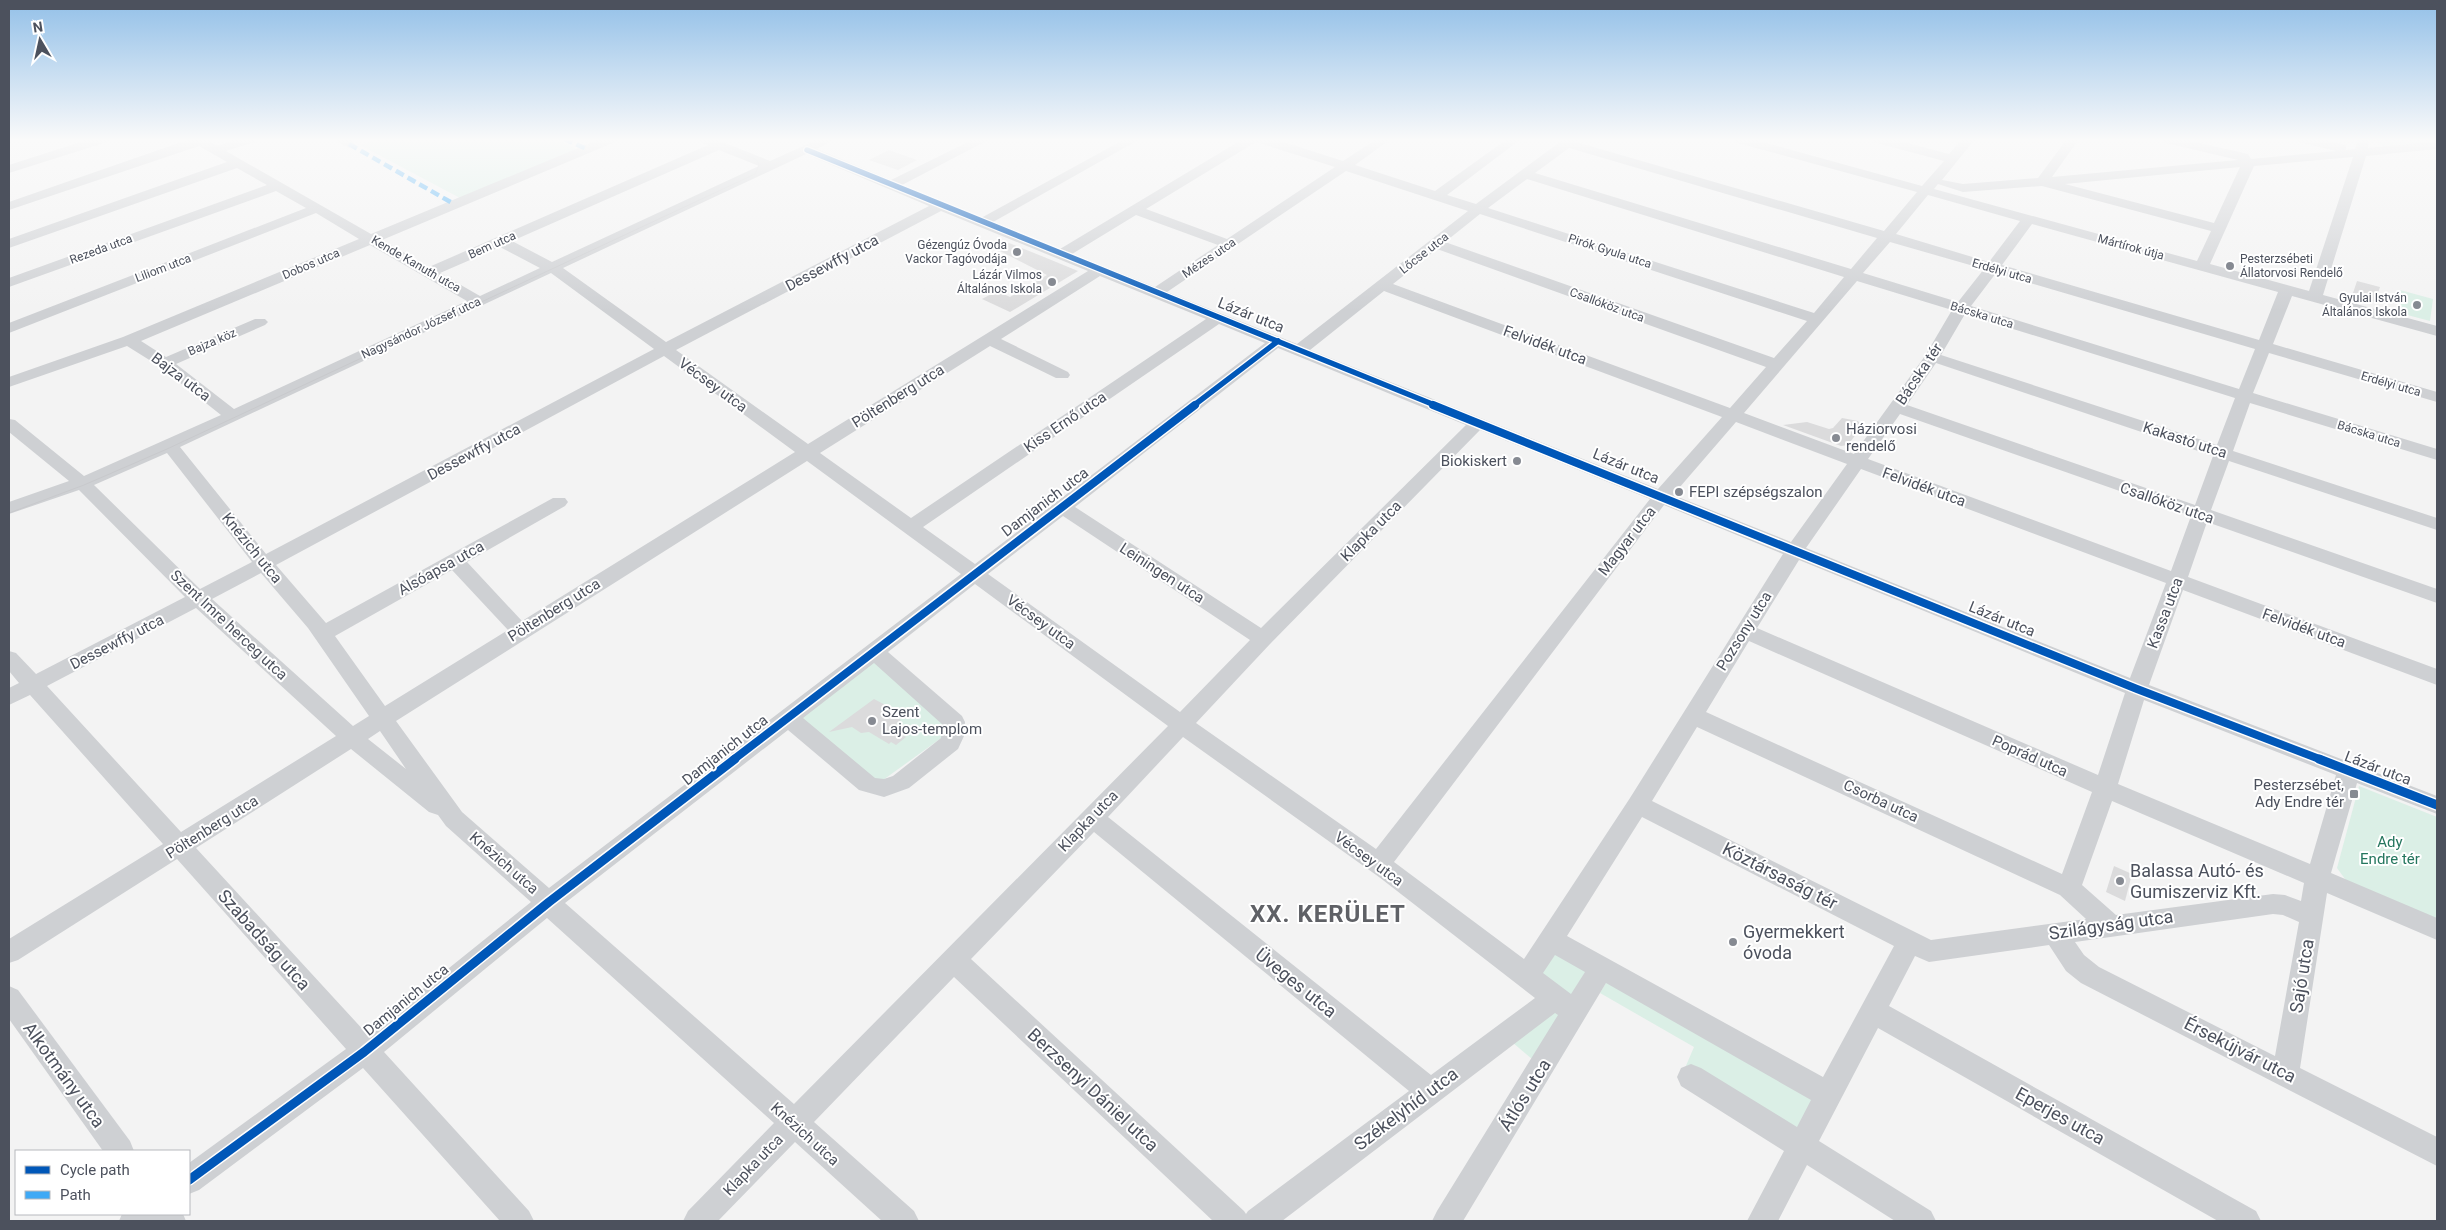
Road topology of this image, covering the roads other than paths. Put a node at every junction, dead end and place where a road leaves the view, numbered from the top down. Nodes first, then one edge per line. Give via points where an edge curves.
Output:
1 (37, 196) edge
2 (144, 196) edge
3 (248, 196) edge
4 (296, 196) edge
5 (474, 196) edge
6 (594, 196) edge
7 (704, 196) edge
8 (916, 196) edge
9 (1030, 196) edge
10 (1157, 196) edge
11 (1299, 196) edge
12 (1443, 196) edge
13 (1496, 196) edge
14 (1598, 196) edge
15 (1753, 196) edge
16 (1921, 196) edge
17 (1961, 196) edge
18 (2097, 196) edge
19 (2236, 196) edge
20 (2346, 196) edge
21 (9, 206) edge
22 (940, 206) junction
23 (317, 208) junction
24 (1480, 208) junction
25 (1135, 210) junction
26 (2029, 219) junction
27 (982, 223) junction
28 (2220, 229) junction
29 (1885, 236) junction
30 (372, 239) junction
31 (500, 241) junction
32 (9, 244) edge
33 (1229, 244) junction
34 (1436, 244) junction
35 (1061, 255) junction
36 (2202, 266) junction
37 (550, 267) junction
38 (1992, 269) junction
39 (1100, 270) junction
40 (430, 272) junction
41 (1853, 276) junction
42 (9, 283) edge
43 (1384, 285) junction
44 (2287, 289) junction
45 (1156, 293) junction
46 (2314, 296) junction
47 (478, 301) junction
48 (1961, 309) junction
49 (1219, 317) junction
50 (1817, 319) junction
51 (260, 322) dead end
52 (9, 328) edge
53 (2437, 330) edge
54 (988, 339) junction
55 (129, 340) junction
56 (1278, 341) junction
57 (2263, 346) junction
58 (665, 350) junction
59 (1300, 350) junction
60 (1932, 357) junction
61 (164, 363) junction
62 (1777, 365) junction
63 (1062, 375) dead end
64 (9, 382) edge
65 (2244, 396) junction
66 (2437, 397) edge
67 (1897, 407) junction
68 (232, 415) junction
69 (1732, 415) junction
70 (1479, 422) junction
71 (9, 424) edge
72 (16, 438) edge
73 (170, 445) junction
74 (2224, 453) junction
75 (807, 454) junction
76 (2437, 455) edge
77 (1857, 462) junction
78 (82, 483) junction
79 (1662, 496) junction
80 (559, 502) dead end
81 (1062, 507) junction
82 (9, 508) edge
83 (2201, 515) junction
84 (2437, 524) edge
85 (911, 527) junction
86 (1795, 550) junction
87 (454, 561) junction
88 (264, 564) junction
89 (974, 573) junction
90 (2177, 582) junction
91 (2437, 596) edge
92 (199, 599) junction
93 (520, 631) junction
94 (1744, 631) junction
95 (323, 634) junction
96 (1262, 639) junction
97 (873, 651) junction
98 (9, 658) edge
99 (2437, 677) edge
100 (33, 685) junction
101 (2137, 688) junction
102 (9, 697) edge
103 (1692, 715) junction
104 (384, 718) junction
105 (788, 718) junction
106 (1180, 724) junction
107 (352, 739) junction
108 (2349, 771) junction
109 (2104, 788) junction
110 (1638, 804) junction
111 (2437, 805) edge
112 (1093, 818) junction
113 (454, 819) junction
114 (181, 846) junction
115 (1378, 865) junction
116 (2317, 878) junction
117 (2069, 888) junction
118 (550, 902) junction
119 (2312, 917) junction
120 (2110, 925) junction
121 (2437, 929) edge
122 (2055, 933) junction
123 (1551, 940) junction
124 (1910, 942) junction
125 (9, 952) edge
126 (953, 959) junction
127 (1601, 968) junction
128 (1527, 976) junction
129 (9, 998) edge
130 (1565, 1005) junction
131 (1873, 1011) junction
132 (364, 1052) junction
133 (2286, 1073) junction
134 (1691, 1077) dead end
135 (1430, 1091) junction
136 (1829, 1095) junction
137 (793, 1123) junction
138 (1802, 1146) junction
139 (119, 1150) edge
140 (2437, 1152) edge
141 (190, 1179) edge
142 (519, 1221) edge
143 (698, 1221) edge
144 (904, 1221) edge
145 (1234, 1221) edge
146 (1258, 1221) edge
147 (1447, 1221) edge
148 (1762, 1221) edge
149 (1921, 1221) edge
150 (2246, 1221) edge

1 - 21 street
2 - 32 street
3 - 42 street, Rezeda utca
4 - 23 street, Kende Kanuth utca
5 - 30 street, Dobos utca
6 - 31 street, Bem utca
7 - 37 street, Nagysándor József utca
8 - 22 street, Lázár utca
9 - 27 street
10 - 25 street
11 - 33 street, Mézes utca
12 - 24 street, Pirók Gyula utca
13 - 24 street, Lőcse utca
14 - 41 street, Bácska utca
15 - 29 street, Erdélyi utca
16 - 29 street, Magyar utca
17 - 26 street, Mártírok útja
18 - 28 street
19 - 28 street
20 - 46 street
22 - 27 street, Lázár utca
22 - 58 street, Dessewffy utca
23 - 30 street, Kende Kanuth utca
23 - 52 street, Liliom utca
24 - 34 street, Lőcse utca
24 - 50 street, Pirók Gyula utca
25 - 33 street
25 - 35 street
26 - 36 street, Mártírok útja
26 - 38 street
27 - 35 street, Lázár utca
28 - 36 street
29 - 38 street, Erdélyi utca
29 - 41 street, Magyar utca
30 - 40 street, Kende Kanuth utca
30 - 55 street, Dobos utca
31 - 37 street, Vécsey utca
31 - 40 street, Bem utca
33 - 45 street, Mézes utca
34 - 43 street, Lőcse utca
34 - 62 street, Csallóköz utca
35 - 39 street, Lázár utca
36 - 44 street, Mártírok útja
37 - 47 street, Nagysándor József utca
37 - 58 street, Vécsey utca
38 - 48 street
38 - 57 street, Erdélyi utca
39 - 45 street, Lázár utca
39 - 54 street, Pöltenberg utca
40 - 47 street, Kende Kanuth utca
41 - 48 street, Bácska utca
41 - 50 street, Magyar utca
43 - 59 street, Lőcse utca
43 - 69 street, Felvidék utca
44 - 46 street, Mártírok útja
44 - 57 street, Kassa utca
45 - 49 street, Lázár utca
46 - 53 street, Mártírok útja
47 - 68 street, Nagysándor József utca
48 - 60 street, Bácska tér
48 - 65 street, Bácska utca
49 - 56 street, Lázár utca
49 - 85 street, Kiss Ernő utca
50 - 62 street, Magyar utca
51 - 61 street, Bajza köz
54 - 63 street
54 - 75 street, Pöltenberg utca
55 - 61 street, Bajza utca
55 - 64 street, Dobos utca
56 - 59 street, Lázár utca
56 - 81 street, Damjanich utca
57 - 65 street, Kassa utca
57 - 66 street, Erdélyi utca
58 - 75 street, Vécsey utca
58 - 88 street, Dessewffy utca
59 - 70 street, Lázár utca
60 - 67 street, Bácska tér
60 - 74 street, Kakastó utca
61 - 68 street, Bajza utca
62 - 69 street, Magyar utca
65 - 74 street, Kassa utca
65 - 76 street, Bácska utca
67 - 77 street, Bácska tér
67 - 83 street, Csallóköz utca
68 - 73 street, Nagysándor József utca
69 - 77 street, Felvidék utca
69 - 79 street, Magyar utca
70 - 79 street, Lázár utca
70 - 96 street, Klapka utca
71 - 72 street, Szent Imre herceg utca
72 - 78 street, Szent Imre herceg utca
73 - 78 street, Nagysándor József utca
73 - 88 street, Knézich utca
74 - 83 street, Kassa utca
74 - 84 street, Kakastó utca
75 - 85 street, Vécsey utca
75 - 93 street, Pöltenberg utca
77 - 86 street, Pozsony utca
77 - 90 street, Felvidék utca
78 - 82 street, Nagysándor József utca
78 - 92 street, Szent Imre herceg utca
79 - 86 street, Lázár utca
79 - 115 street, Magyar utca
80 - 87 street, Alsóapsa utca
81 - 89 street, Damjanich utca
81 - 96 street, Leiningen utca
83 - 90 street, Kassa utca
83 - 91 street, Csallóköz utca
85 - 89 street, Vécsey utca
86 - 94 street, Pozsony utca
86 - 101 street, Lázár utca
87 - 93 street
87 - 95 street, Alsóapsa utca
88 - 92 street, Dessewffy utca
88 - 95 street, Knézich utca
89 - 97 street, Damjanich utca
89 - 106 street, Vécsey utca
90 - 99 street, Felvidék utca
90 - 101 street, Kassa utca
92 - 100 street, Dessewffy utca
92 - 107 street, Szent Imre herceg utca
93 - 104 street, Pöltenberg utca
94 - 103 street, Pozsony utca
94 - 109 street, Poprád utca
95 - 104 street, Knézich utca
96 - 106 street, Klapka utca
97 - 105 street, Damjanich utca
97 - 105 street via 954,722 954,736 950,743 901,782 884,788 867,784
98 - 100 street, Szabadság utca
100 - 102 street, Dessewffy utca
100 - 114 street, Szabadság utca
101 - 108 street, Lázár utca
101 - 109 street, Kassa utca
103 - 110 street, Pozsony utca
103 - 117 street, Csorba utca
104 - 107 street, Pöltenberg utca
104 - 113 street, Knézich utca
105 - 118 street, Damjanich utca
106 - 112 street, Klapka utca
106 - 115 street, Vécsey utca
107 - 113 street, Szent Imre herceg utca
107 - 114 street, Pöltenberg utca
108 - 111 street, Lázár utca
108 - 116 street
109 - 116 street, Poprád utca
109 - 117 street, Kassa utca
110 - 123 street
110 - 124 street, Köztársaság tér
112 - 126 street, Klapka utca
112 - 135 street, Üveges utca
113 - 118 street, Knézich utca
114 - 125 street, Pöltenberg utca
114 - 132 street, Szabadság utca
115 - 128 street, Vécsey utca
116 - 119 street, Sajó utca
116 - 121 street
117 - 120 street
118 - 132 street, Damjanich utca
118 - 137 street, Knézich utca
119 - 120 street, Szilágyság utca via 2285,905 2273,904
119 - 133 street, Sajó utca
120 - 122 street, Szilágyság utca
122 - 124 street, Szilágyság utca via 1929,951
122 - 133 street, Érsekújvár utca via 2075,962 2090,975
123 - 127 street
123 - 128 street
124 - 131 street
126 - 137 street, Klapka utca
126 - 145 street, Berzsenyi Dániel utca
127 - 130 street, Átlós utca
127 - 136 street
128 - 130 street, Vécsey utca
129 - 139 street, Alkotmány utca
130 - 135 street, Székelyhíd utca
130 - 147 street, Átlós utca
131 - 136 street
131 - 150 street, Eperjes utca
132 - 141 street, Damjanich utca
132 - 142 street, Szabadság utca
133 - 140 street, Érsekújvár utca
134 - 138 street
135 - 146 street, Székelyhíd utca
136 - 138 street
137 - 143 street, Klapka utca
137 - 144 street, Knézich utca
138 - 148 street
138 - 149 street

